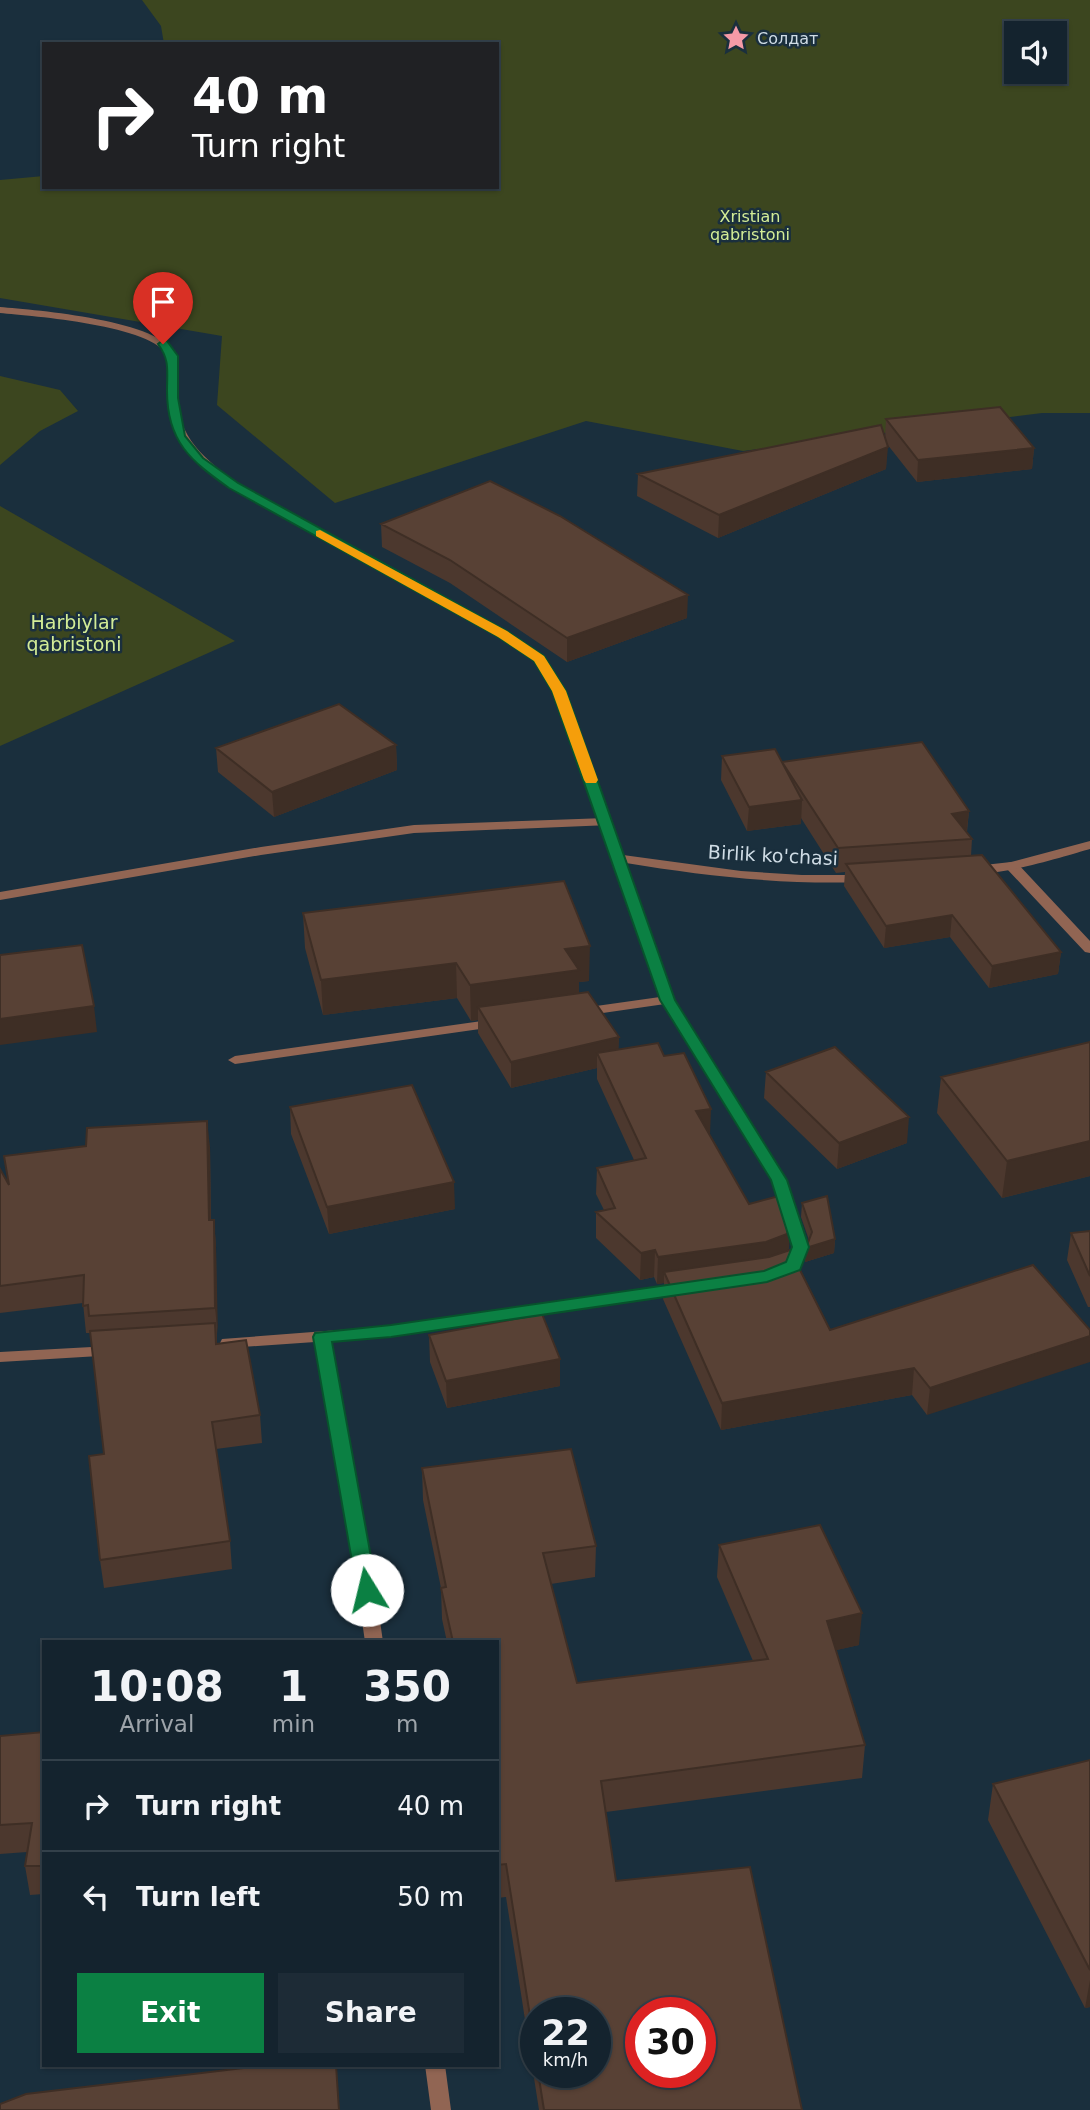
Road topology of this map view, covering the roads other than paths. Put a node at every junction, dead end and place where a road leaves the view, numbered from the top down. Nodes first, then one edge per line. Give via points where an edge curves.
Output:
1 (0, 310) edge
2 (606, 822) junction
3 (1090, 845) edge
4 (618, 858) junction
5 (1012, 866) junction
6 (964, 871) edge
7 (875, 877) edge
8 (0, 896) edge
9 (1090, 950) edge
10 (667, 1000) junction
11 (572, 1013) edge
12 (505, 1022) edge
13 (235, 1060) dead end
14 (767, 1276) edge
15 (700, 1286) edge
16 (322, 1337) junction
17 (211, 1344) edge
18 (129, 1350) edge
19 (0, 1357) edge
20 (374, 1640) edge
21 (435, 2067) edge
22 (441, 2110) edge

1 - 2 street via 93,321 163,344 172,356 172,398 179,436 199,461 539,659 559,691
2 - 4 street
2 - 8 street via 414,830
3 - 5 street
4 - 7 street, Birlik ko'chasi via 811,881
4 - 10 street
5 - 6 street
5 - 9 street
10 - 11 street
10 - 14 street via 779,1180 800,1247 794,1266
12 - 13 street
15 - 16 street
16 - 17 street
16 - 20 street
18 - 19 street
21 - 22 street

